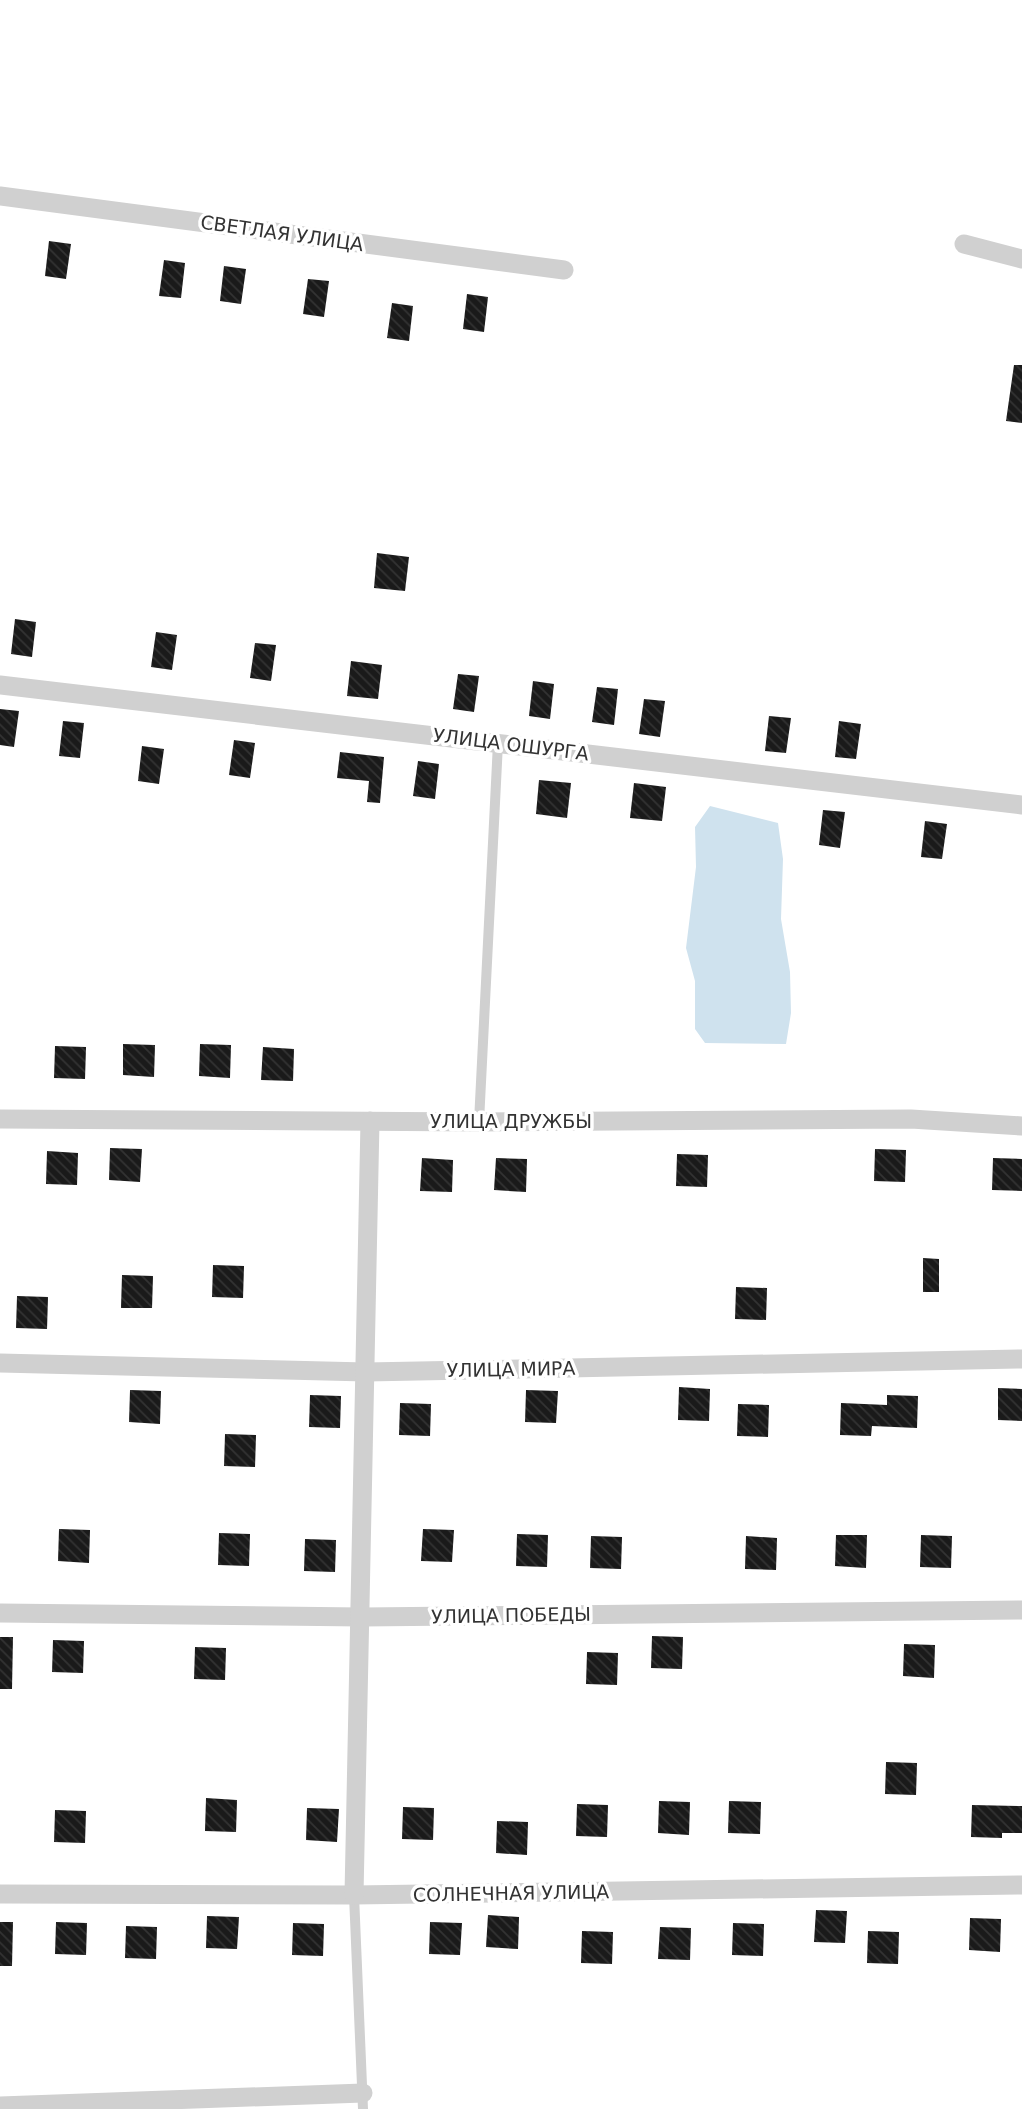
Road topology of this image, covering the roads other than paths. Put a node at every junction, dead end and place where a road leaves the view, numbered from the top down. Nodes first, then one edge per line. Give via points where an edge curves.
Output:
1 (0, 195) edge
2 (964, 244) dead end
3 (1022, 259) edge
4 (564, 270) dead end
5 (0, 685) edge
6 (498, 742) junction
7 (1022, 805) edge
8 (0, 1119) edge
9 (370, 1121) junction
10 (479, 1122) junction
11 (1022, 1126) edge
12 (1022, 1359) edge
13 (0, 1363) edge
14 (366, 1372) junction
15 (1022, 1610) edge
16 (0, 1613) edge
17 (362, 1617) junction
18 (1022, 1885) edge
19 (0, 1894) edge
20 (354, 1895) junction
21 (363, 2101) edge
22 (0, 2106) edge

1 - 4 street, СВЕТЛАЯ УЛИЦА
2 - 3 street
5 - 6 street, УЛИЦА ОШУРГА
6 - 7 street, УЛИЦА ОШУРГА
6 - 10 lane
8 - 9 street, УЛИЦА ДРУЖБЫ
9 - 10 street, УЛИЦА ДРУЖБЫ
9 - 14 street
10 - 11 street, УЛИЦА ДРУЖБЫ via 911,1119
12 - 14 street, УЛИЦА МИРА
13 - 14 street, УЛИЦА МИРА
14 - 17 street
15 - 17 street, УЛИЦА ПОБЕДЫ
16 - 17 street, УЛИЦА ПОБЕДЫ
17 - 20 street
18 - 20 street, СОЛНЕЧНАЯ УЛИЦА
19 - 20 street, СОЛНЕЧНАЯ УЛИЦА
20 - 21 lane
21 - 22 street

